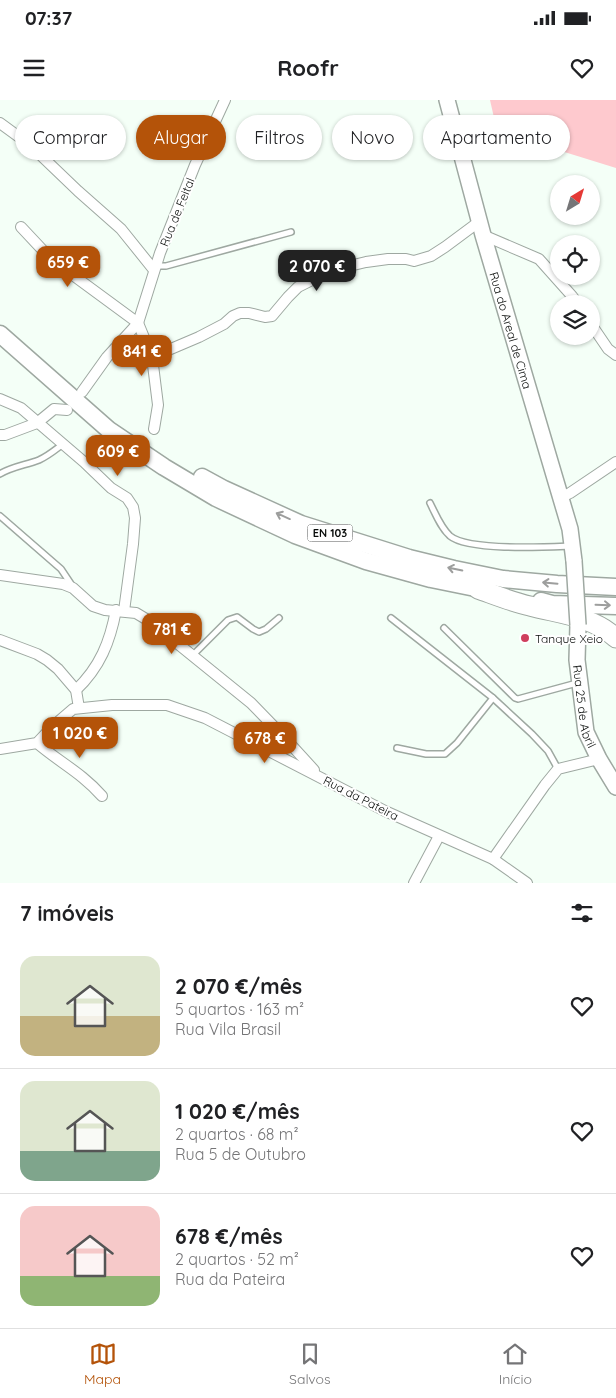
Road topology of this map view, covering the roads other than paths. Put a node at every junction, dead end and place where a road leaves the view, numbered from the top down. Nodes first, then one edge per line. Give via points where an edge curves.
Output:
1 (225, 100) edge
2 (448, 100) edge
3 (0, 123) edge
4 (21, 227) dead end
5 (481, 228) junction
6 (292, 232) dead end
7 (155, 268) junction
8 (571, 295) edge
9 (138, 323) junction
10 (0, 334) edge
11 (600, 337) edge
12 (616, 355) edge
13 (152, 357) junction
14 (56, 385) junction
15 (82, 392) dead end
16 (0, 399) edge
17 (67, 410) dead end
18 (37, 423) junction
19 (154, 430) dead end
20 (0, 435) edge
21 (63, 444) junction
22 (616, 462) edge
23 (0, 474) edge
24 (560, 498) junction
25 (430, 504) dead end
26 (0, 516) edge
27 (573, 553) junction
28 (0, 575) edge
29 (616, 587) edge
30 (73, 588) junction
31 (478, 589) junction
32 (616, 606) edge
33 (120, 610) junction
34 (279, 618) dead end
35 (392, 618) dead end
36 (444, 628) dead end
37 (616, 638) edge
38 (0, 640) edge
39 (192, 656) junction
40 (580, 682) junction
41 (76, 690) junction
42 (492, 698) junction
43 (79, 708) junction
44 (37, 743) junction
45 (398, 748) dead end
46 (0, 749) edge
47 (598, 759) junction
48 (558, 769) junction
49 (321, 777) junction
50 (616, 787) edge
51 (102, 796) dead end
52 (440, 836) junction
53 (493, 859) junction
54 (414, 883) edge
55 (527, 883) edge

1 - 7 street, Rua de Feital via 195,165
2 - 5 main road, Rua do Areal de Cima
3 - 7 street via 30,145 121,229
4 - 9 street via 52,259
5 - 8 street via 539,259
5 - 13 street via 431,256 414,261 388,259 366,262 322,275 298,287 272,316 240,313 199,337
5 - 24 main road, Rua do Areal de Cima
6 - 7 lane
7 - 9 street, Rua de Feital
9 - 13 street
9 - 15 street
10 - 14 main road, EN 103
11 - 12 street
13 - 19 street via 158,405
29 -> 14 main road, EN 103 via 503,579 409,558 301,524 224,489 168,458
14 - 31 main road, EN 103 via 109,430 216,498 295,535 366,561
16 - 18 street via 20,408
17 - 18 street via 54,409
18 - 20 street
18 - 21 street
21 - 23 lane via 38,460
21 - 33 street via 111,488 127,498 133,507 133,544
22 - 24 street
24 - 27 main road, Rua do Areal de Cima via 570,529
25 - 27 lane via 451,537 462,543
26 - 30 lane via 61,569
27 - 40 main road, Rua 25 de Abril, bridge
28 - 30 street
30 - 33 street via 94,606
31 -> 32 main road, EN 103 via 552,604
31 - 37 highway via 588,621
33 - 39 street via 144,618
33 - 41 street via 107,646 88,679
34 - 39 lane via 259,632 237,618 228,620
35 - 42 lane
36 - 40 lane via 515,698
38 - 41 street via 47,660
39 - 49 street via 251,703
40 - 47 main road, Rua 25 de Abril via 586,732
41 - 43 street
42 - 45 lane via 458,743 445,754
42 - 48 lane via 548,751
43 - 44 street, Rua da Pateira via 73,709
43 - 49 street, Rua da Pateira via 167,705 205,718
44 - 46 street
44 - 51 street via 92,784
47 - 48 street
47 - 50 main road, Rua 25 de Abril
48 - 53 street
49 - 52 street, Rua da Pateira
52 - 53 street, Rua da Pateira
52 - 54 street
53 - 55 street, Rua da Pateira

